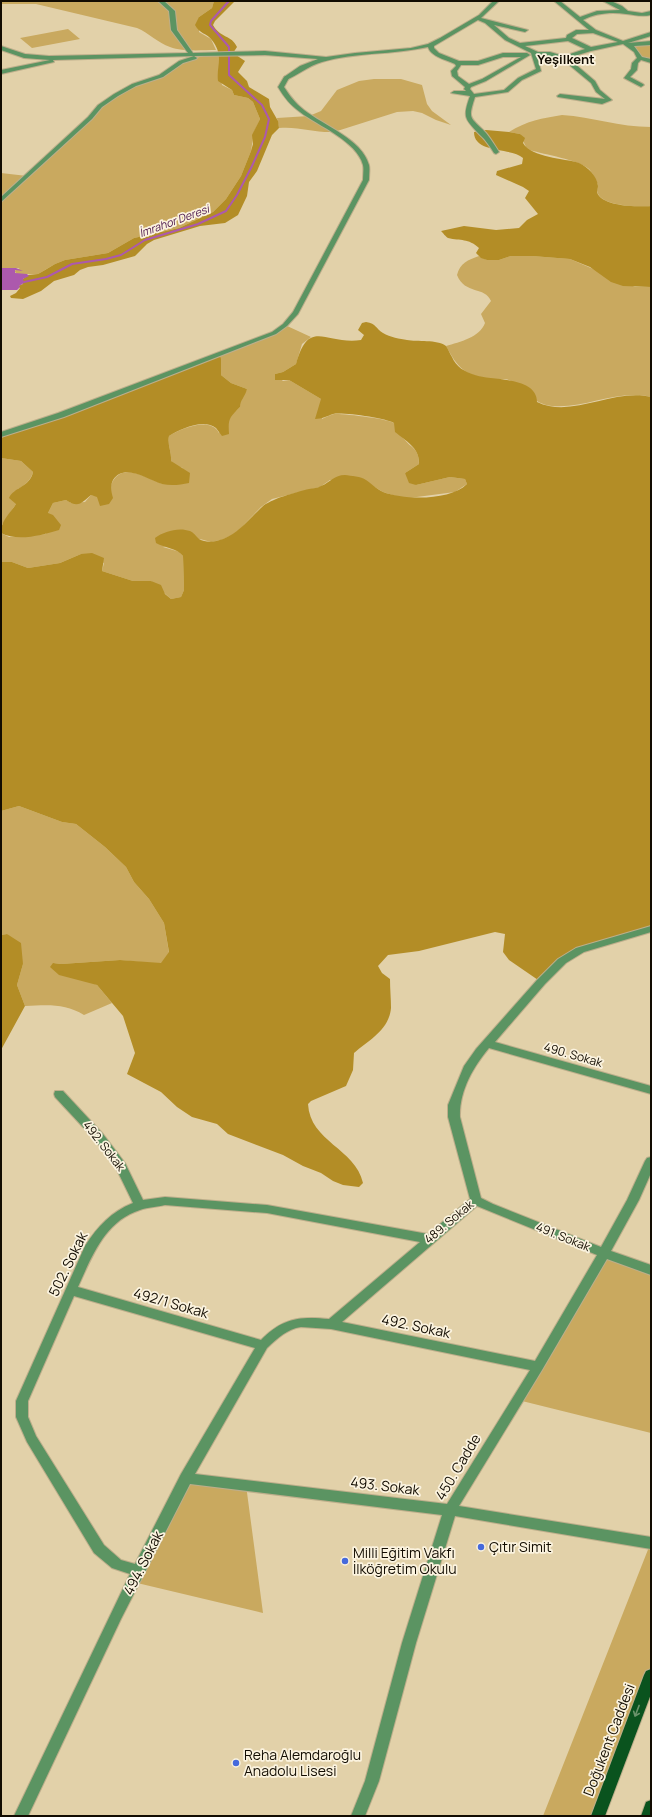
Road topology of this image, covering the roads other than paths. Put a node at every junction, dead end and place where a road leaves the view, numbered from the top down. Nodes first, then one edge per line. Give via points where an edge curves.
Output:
1 (161, 1) edge
2 (496, 1) edge
3 (557, 1) edge
4 (606, 1) edge
5 (626, 12) junction
6 (651, 13) edge
7 (643, 15) junction
8 (651, 16) edge
9 (477, 18) junction
10 (580, 19) junction
11 (487, 22) junction
12 (525, 30) dead end
13 (594, 31) junction
14 (651, 34) edge
15 (569, 39) junction
16 (651, 43) edge
17 (626, 44) junction
18 (431, 45) junction
19 (520, 46) junction
20 (1, 48) edge
21 (590, 48) junction
22 (191, 54) junction
23 (212, 54) junction
24 (535, 54) junction
25 (526, 56) junction
26 (66, 58) junction
27 (324, 58) junction
28 (564, 58) junction
29 (640, 58) junction
30 (651, 61) edge
31 (458, 63) junction
32 (1, 72) edge
33 (641, 85) dead end
34 (468, 86) junction
35 (454, 93) dead end
36 (471, 94) junction
37 (560, 96) dead end
38 (496, 152) dead end
39 (1, 200) edge
40 (1, 435) edge
41 (651, 929) edge
42 (488, 1044) junction
43 (651, 1090) edge
44 (59, 1094) dead end
45 (651, 1162) edge
46 (476, 1200) junction
47 (140, 1204) junction
48 (429, 1239) junction
49 (604, 1253) junction
50 (651, 1270) edge
51 (71, 1290) junction
52 (287, 1324) joint
53 (330, 1324) junction
54 (263, 1345) junction
55 (538, 1367) junction
56 (186, 1478) junction
57 (450, 1510) junction
58 (650, 1543) edge
59 (139, 1570) junction
60 (651, 1675) edge
61 (651, 1807) edge
62 (21, 1816) edge
63 (358, 1816) edge
64 (598, 1816) edge
65 (648, 1816) edge

1 - 22 street via 172,11 174,30
2 - 9 street
3 - 10 street
4 - 5 street
5 - 7 street
5 - 10 street via 592,14
6 - 7 street
7 - 8 street
9 - 11 street
9 - 18 street
10 - 13 street
11 - 12 street
11 - 19 street via 499,34
13 - 15 street via 571,34 568,36
13 - 17 street via 607,34
14 - 17 street
15 - 19 street
15 - 21 street
16 - 17 street
17 - 21 street
17 - 29 street via 636,51
18 - 27 street
18 - 31 street via 431,49 437,54
19 - 24 street
20 - 26 street via 24,56
21 - 28 street
22 - 23 street
22 - 26 street
23 - 27 street via 264,53
23 - 39 street via 180,62 167,73 134,85 100,106
24 - 25 street
24 - 28 street via 550,54
24 - 36 street via 539,70 520,79 506,91
25 - 31 street via 503,55 478,63
25 - 34 street via 484,80
26 - 32 street
27 - 40 street via 296,70 286,78 281,87 284,96 304,114 361,153 368,172 296,313 274,333 61,415
28 - 37 street via 610,100 600,102
29 - 30 street
29 - 33 street via 627,78
31 - 34 street via 459,66 453,74
34 - 36 street
35 - 36 street
36 - 38 street via 468,117
41 - 42 street, 489. Sokak via 580,950 562,960
42 - 43 street, 490. Sokak
42 - 46 street, 489. Sokak via 468,1069 454,1105 454,1117
44 - 47 street, 492. Sokak via 99,1137 121,1166
45 - 49 street, 450. Cadde
46 - 48 street, 489. Sokak
46 - 49 street, 491. Sokak
47 - 48 street, 502. Sokak via 165,1201 266,1209
47 - 51 street, 502. Sokak via 125,1211 99,1234 80,1266
48 - 53 street, 489. Sokak
49 - 50 street, 491. Sokak
49 - 55 street, 450. Cadde
51 - 54 street, 492/1 Sokak
51 - 59 street, 502. Sokak via 22,1401 22,1417 31,1438 99,1549 121,1568
52 - 53 street, 492. Sokak via 308,1321
52 - 54 street, 494. Sokak
53 - 55 street, 492. Sokak
54 - 56 street, 494. Sokak
55 - 57 street, 450. Cadde
56 - 57 street, 493. Sokak
56 - 59 street, 494. Sokak
57 - 58 street, 493. Sokak
57 - 63 street, 450. Cadde via 409,1643 372,1781
59 - 62 street, 494. Sokak
60 -> 64 main road, Doğukent Caddesi
61 - 65 main road

